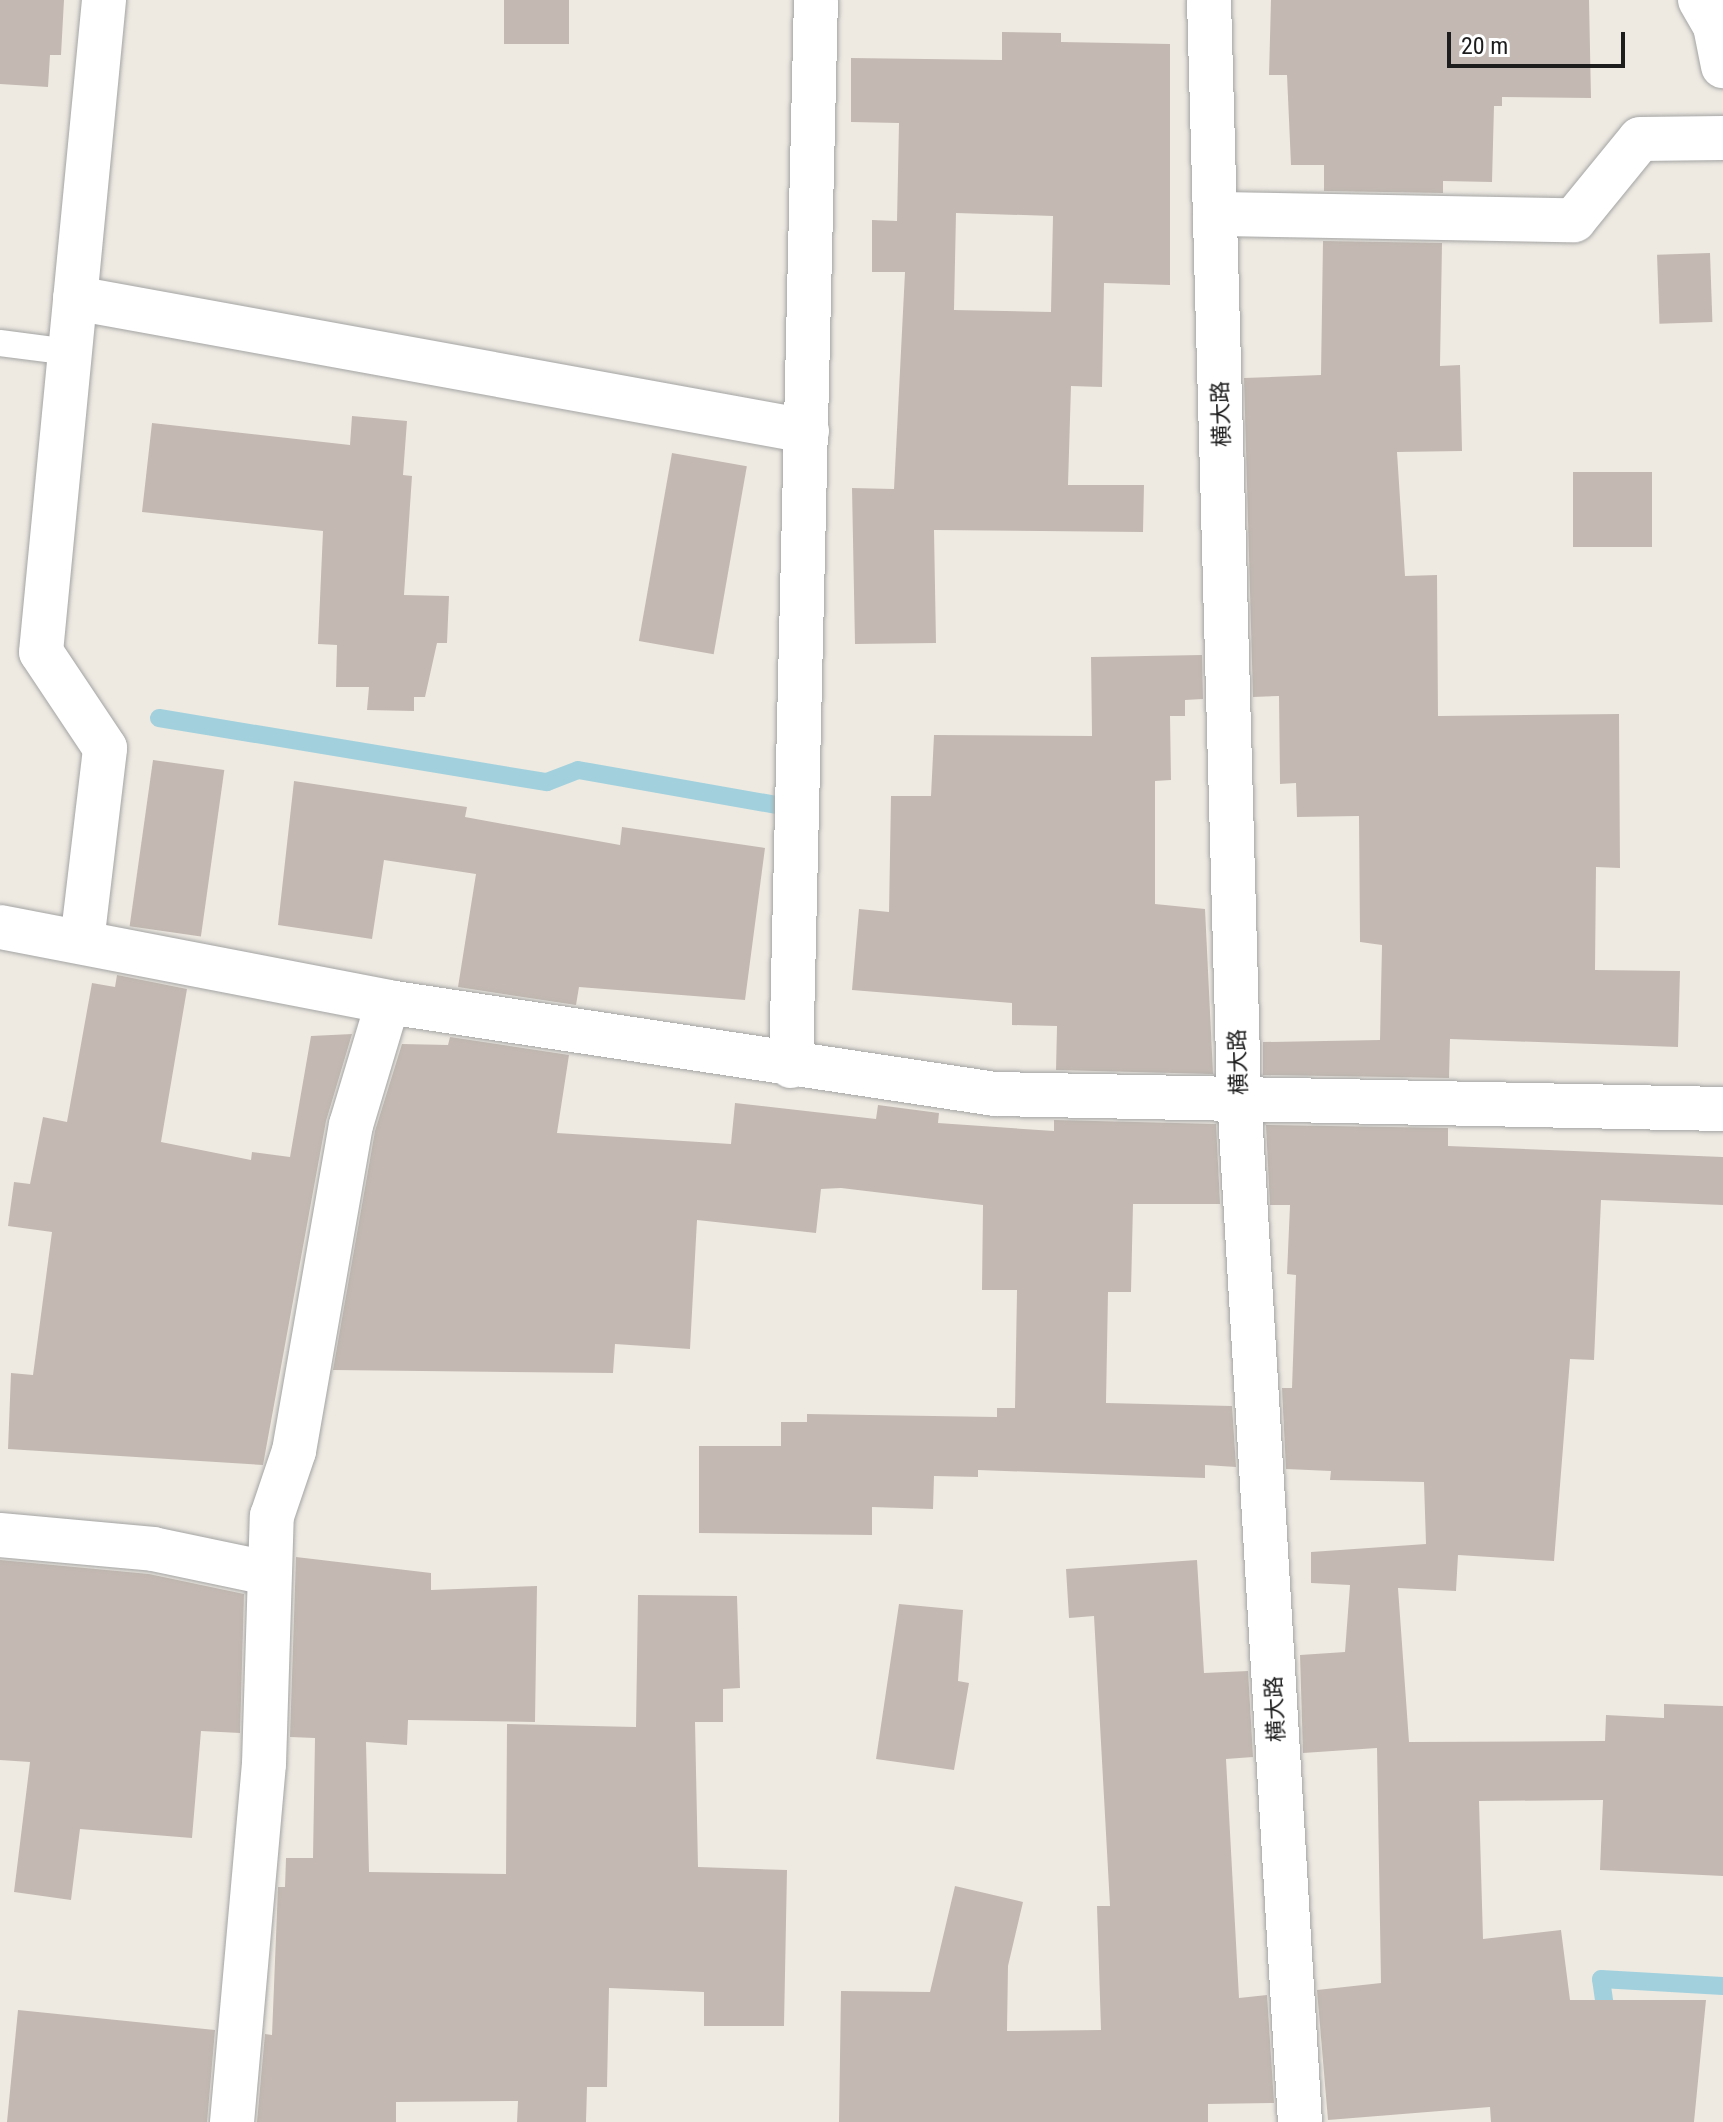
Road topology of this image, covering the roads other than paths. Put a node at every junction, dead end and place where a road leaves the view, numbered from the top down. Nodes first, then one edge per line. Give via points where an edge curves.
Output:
1 (104, 0) edge
2 (816, 0) edge
3 (1209, 0) edge
4 (1700, 0) edge
5 (1723, 66) edge
6 (1723, 138) edge
7 (1215, 214) junction
8 (75, 298) junction
9 (0, 343) edge
10 (70, 352) junction
11 (807, 431) junction
12 (0, 927) edge
13 (82, 942) junction
14 (388, 1002) junction
15 (791, 1066) junction
16 (1239, 1096) junction
17 (1723, 1109) edge
18 (0, 1535) edge
19 (268, 1573) junction
20 (232, 2122) edge
21 (1300, 2122) edge

1 - 8 street
2 - 11 street
3 - 7 street, 横大路
4 - 5 street via 1715,26
6 - 7 street via 1640,139 1574,220
7 - 16 street, 横大路
8 - 10 street
8 - 11 street
9 - 10 lane
10 - 13 street via 41,652 105,748
11 - 15 street
12 - 13 street
13 - 14 street
14 - 15 street
14 - 19 street via 351,1125 294,1451 272,1516
15 - 16 street via 995,1094
16 - 17 street
16 - 21 street, 横大路
18 - 19 street via 153,1549
19 - 20 street via 264,1764

